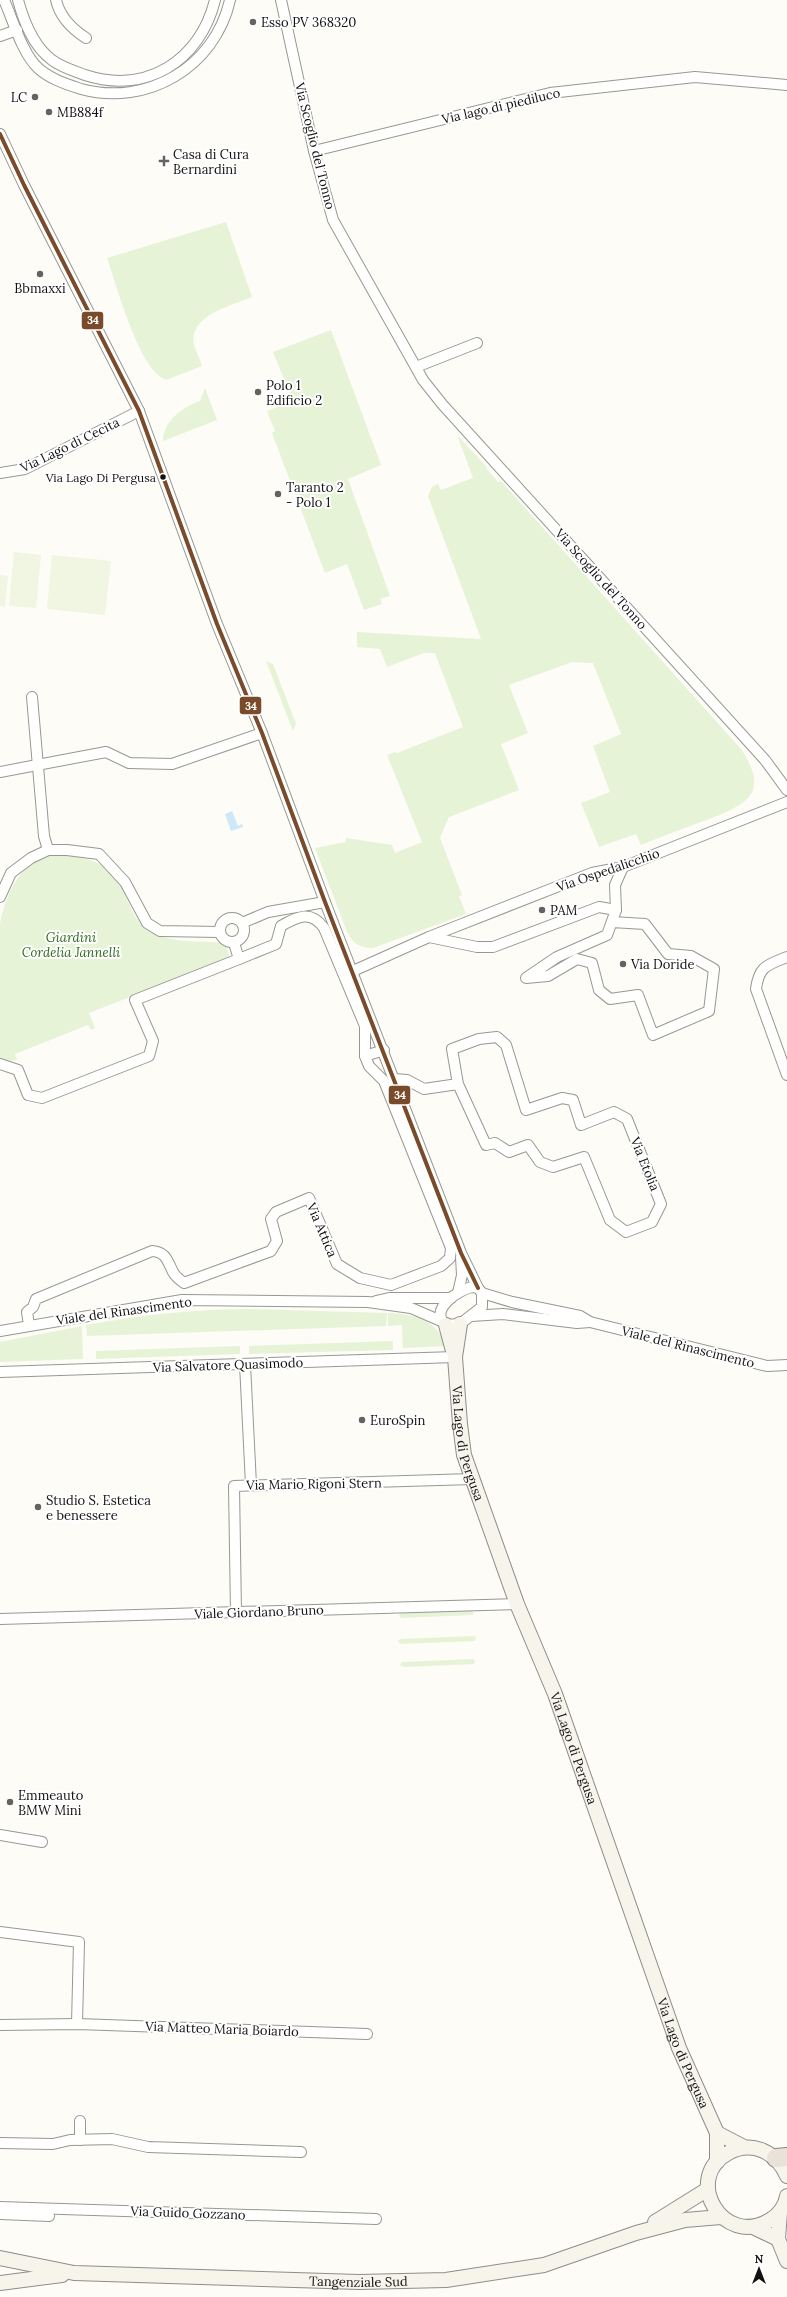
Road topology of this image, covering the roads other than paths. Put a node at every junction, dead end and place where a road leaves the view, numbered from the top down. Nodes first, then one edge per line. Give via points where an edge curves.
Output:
1 (4, 0) edge
2 (18, 0) edge
3 (56, 0) edge
4 (215, 0) edge
5 (230, 0) edge
6 (280, 0) edge
7 (17, 30) junction
8 (0, 36) edge
9 (86, 38) dead end
10 (71, 70) junction
11 (65, 84) junction
12 (787, 85) edge
13 (0, 134) edge
14 (314, 151) junction
15 (477, 343) dead end
16 (416, 367) junction
17 (139, 411) junction
18 (0, 474) edge
19 (32, 696) dead end
20 (262, 733) junction
21 (38, 765) junction
22 (0, 772) edge
23 (787, 790) edge
24 (787, 802) edge
25 (48, 850) junction
26 (623, 867) junction
27 (0, 897) edge
28 (325, 902) junction
29 (616, 910) junction
30 (612, 922) junction
31 (242, 923) junction
32 (220, 932) junction
33 (429, 937) junction
34 (234, 943) junction
35 (787, 957) edge
36 (238, 959) junction
37 (353, 970) junction
38 (384, 1050) junction
39 (365, 1056) junction
40 (0, 1064) edge
41 (787, 1075) edge
42 (394, 1079) junction
43 (458, 1084) junction
44 (461, 1254) junction
45 (480, 1291) junction
46 (455, 1295) junction
47 (368, 1302) junction
48 (454, 1321) junction
49 (590, 1322) junction
50 (29, 1325) junction
51 (0, 1331) edge
52 (455, 1357) junction
53 (245, 1364) junction
54 (787, 1365) edge
55 (0, 1372) edge
56 (473, 1478) junction
57 (251, 1485) junction
58 (517, 1604) junction
59 (236, 1613) junction
60 (0, 1619) edge
61 (0, 1835) edge
62 (42, 1842) dead end
63 (0, 1932) edge
64 (77, 2024) junction
65 (0, 2025) edge
66 (367, 2034) dead end
67 (80, 2121) dead end
68 (717, 2133) junction
69 (80, 2140) junction
70 (0, 2143) edge
71 (744, 2147) junction
72 (301, 2152) dead end
73 (782, 2158) edge
74 (717, 2162) junction
75 (787, 2176) edge
76 (708, 2189) junction
77 (787, 2196) edge
78 (0, 2207) edge
79 (780, 2212) junction
80 (0, 2214) edge
81 (49, 2216) dead end
82 (722, 2217) junction
83 (376, 2219) dead end
84 (753, 2227) junction
85 (636, 2234) junction
86 (778, 2239) junction
87 (0, 2258) edge
88 (787, 2261) edge
89 (74, 2273) junction
90 (0, 2283) edge

1 - 7 street
2 - 10 street via 22,17 35,42 51,60
3 - 9 street via 63,18 73,30
4 - 10 street via 198,41 165,69 122,82 97,79
5 - 11 street via 224,22 206,50 171,80 148,89 124,94 97,93
6 - 14 street, Via Scoglio del Tonno
7 - 8 street
7 - 11 street via 26,53 38,67
10 - 11 street
12 - 14 street, Via lago di piediluco via 694,76 550,93
13 - 17 street
14 - 16 street, Via Scoglio del Tonno via 333,220
15 - 16 street
16 - 23 street, Via Scoglio del Tonno via 442,404 765,760
17 - 18 street, Via Lago di Cecita via 24,469
17 - 20 street via 217,624
19 - 21 street
20 - 21 street via 172,764 129,763 106,752
20 - 28 street
21 - 22 street
21 - 25 street via 44,836
24 - 26 street, Via Ospedalicchio
25 - 27 street via 31,858 11,873
25 - 32 street via 99,854 125,882 147,923 160,931
26 - 29 street via 615,885
26 - 33 street, Via Ospedalicchio via 592,873
28 - 31 street via 268,912
28 - 37 street
29 - 30 street
29 - 33 street via 599,907 493,947 478,947
30 - 30 street via 645,924 668,954 691,956 714,969 709,1011 653,1035 638,995 610,999 599,990 592,963 577,959 548,976 526,978 557,957 607,934
31 - 32 street via 235,918 227,919 221,924
31 - 34 street via 244,935
32 - 34 street via 226,941
33 - 37 street, Via Ospedalicchio
34 - 36 street
35 - 41 street via 764,966 758,976 756,989
36 - 39 street via 276,944 281,926 295,918 309,916 318,920 324,928 365,1026
36 - 40 street via 135,1000 153,1041 148,1056 42,1098 28,1094 18,1070
37 - 38 street
38 - 39 street
38 - 42 street
39 - 50 street, Via Attica via 370,1066 384,1081 451,1248 450,1258 441,1266 390,1285 360,1278 337,1264 309,1198 276,1212 271,1219 277,1241 271,1251 184,1283 173,1273 167,1258 161,1252 152,1251 36,1299 33,1307 27,1312
42 - 43 street via 407,1080 424,1089
42 - 44 street
43 - 43 street, Via Etolia via 486,1145 495,1143 509,1152 528,1145 540,1162 552,1168 584,1156 610,1220 626,1232 652,1222 661,1204 627,1119 614,1112 581,1125 573,1100 562,1098 526,1110 506,1045 497,1037 479,1039 452,1049
44 - 45 street
44 - 46 street via 462,1275
45 - 46 street via 465,1289
45 - 48 street via 482,1306
45 - 49 street, Viale del Rinascimento via 512,1302 580,1316
46 - 47 street via 389,1298
46 - 48 street via 441,1310
47 - 48 street via 411,1308
47 - 50 street, Viale del Rinascimento via 182,1300
48 - 49 street, Viale del Rinascimento via 503,1314 577,1323
48 - 52 street, Via Lago di Pergusa
49 - 54 street, Viale del Rinascimento via 767,1366
50 - 51 street, Viale del Rinascimento
52 - 53 street, Via Salvatore Quasìmodo
52 - 56 street, Via Lago di Pergusa via 464,1455
53 - 55 street, Via Salvatore Quasìmodo
53 - 57 street
56 - 57 street, Via Mario Rigoni Stern
56 - 58 street, Via Lago di Pergusa
57 - 59 street, Via Mario Rigoni Stern via 234,1486
58 - 59 street, Viale Giordano Bruno
58 - 68 street, Via Lago di Pergusa via 555,1694 679,2048
59 - 60 street, Viale Giordano Bruno
61 - 62 street
63 - 64 street via 79,1942
64 - 65 street, Via Matteo Maria Boiardo
64 - 66 street, Via Matteo Maria Boiardo
67 - 69 street
68 - 71 street
68 - 74 street, Via Lago di Pergusa
69 - 70 street via 53,2144
69 - 72 street via 112,2139 148,2147
71 - 73 street via 756,2148
71 - 74 street via 725,2155
73 - 75 street
74 - 76 street via 709,2179
76 - 82 street via 712,2204
76 - 85 street, Tangenziale Sud via 680,2209
77 - 79 street
78 - 83 street, Via Guido Gozzano
79 - 84 street via 764,2224
79 - 86 street
80 - 81 street
82 - 84 street via 736,2225
82 - 85 street, Tangenziale Sud via 684,2220
84 - 86 street
85 - 89 street, Tangenziale Sud via 544,2264 446,2280 359,2282
86 - 88 street
87 - 89 street, Tangenziale Sud
89 - 90 street, Tangenziale Sud

